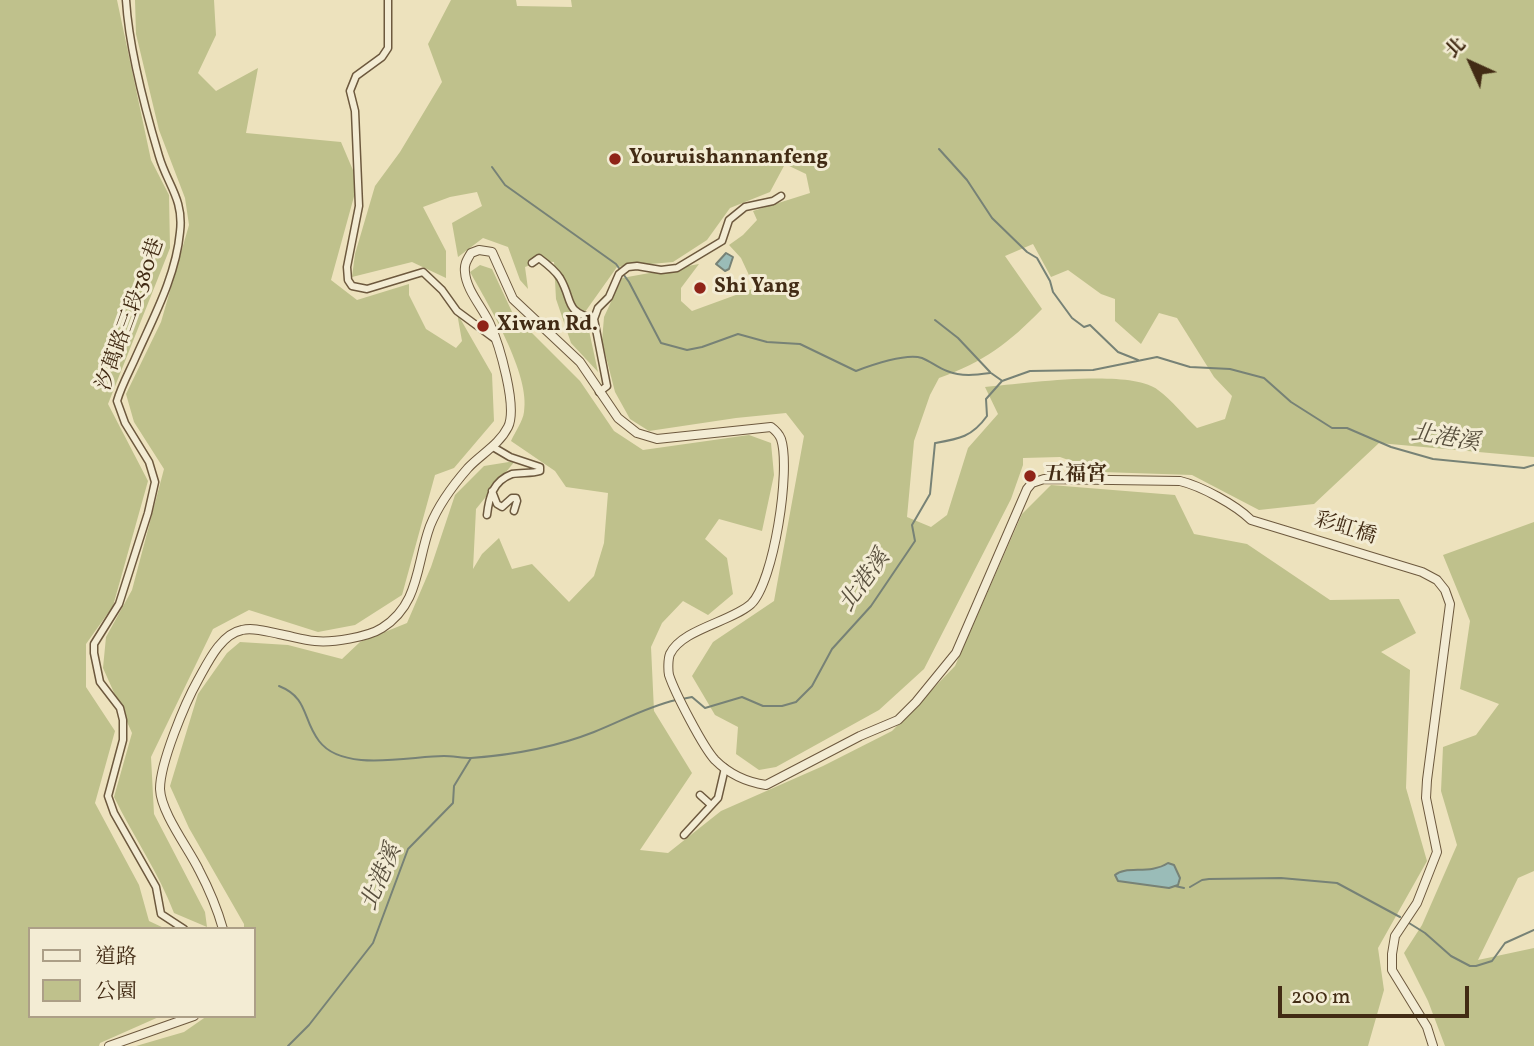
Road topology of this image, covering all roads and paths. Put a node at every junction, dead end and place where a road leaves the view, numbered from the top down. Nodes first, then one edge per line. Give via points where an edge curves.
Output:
1 (126, 0) edge
2 (388, 0) edge
3 (781, 196) dead end
4 (532, 263) dead end
5 (594, 319) junction
6 (495, 339) junction
7 (599, 392) junction
8 (493, 447) junction
9 (492, 491) junction
10 (514, 511) dead end
11 (487, 514) dead end
12 (725, 768) junction
13 (700, 796) dead end
14 (710, 804) junction
15 (684, 835) dead end
16 (181, 927) edge
17 (222, 927) edge
18 (188, 1018) edge
19 (109, 1046) edge
20 (1433, 1046) edge

1 - 16 street, 汐萬路三段380巷 via 140,78 160,159 177,195 181,229 164,292 117,401 155,482 119,604 93,643 100,682 120,708 123,720 123,740 108,796 156,887 161,914
2 - 6 street via 387,48 356,76 350,91 359,206 348,280 352,286 367,289 423,272 457,311
3 - 5 street via 745,207 729,220 722,241 677,268 628,267 619,274
4 - 5 street via 539,258 554,270 574,311
5 - 7 street via 607,386
6 - 7 street via 465,275 465,262 479,250 492,252 513,299 580,362
6 - 8 street via 510,404 509,425
7 - 12 street via 618,418 646,437 771,427 781,440 783,497 763,590 750,605 681,642 670,655 668,673 677,692 702,741
8 - 9 street via 533,463 540,471 513,474
8 - 17 street via 469,468 442,504 430,526 407,605 396,619 378,630 316,641 243,630 228,636 217,649 190,693 160,790
9 - 10 street via 502,507 516,498
9 - 11 street
12 - 14 street via 718,798
12 - 20 street, 彩虹橋 via 739,779 766,785 898,720 956,653 1027,489 1044,479 1197,485 1251,520 1407,566 1437,580 1450,604 1426,798 1437,852 1417,904 1395,936 1392,954 1392,971 1427,1027
13 - 14 street
14 - 15 street
18 - 19 street

